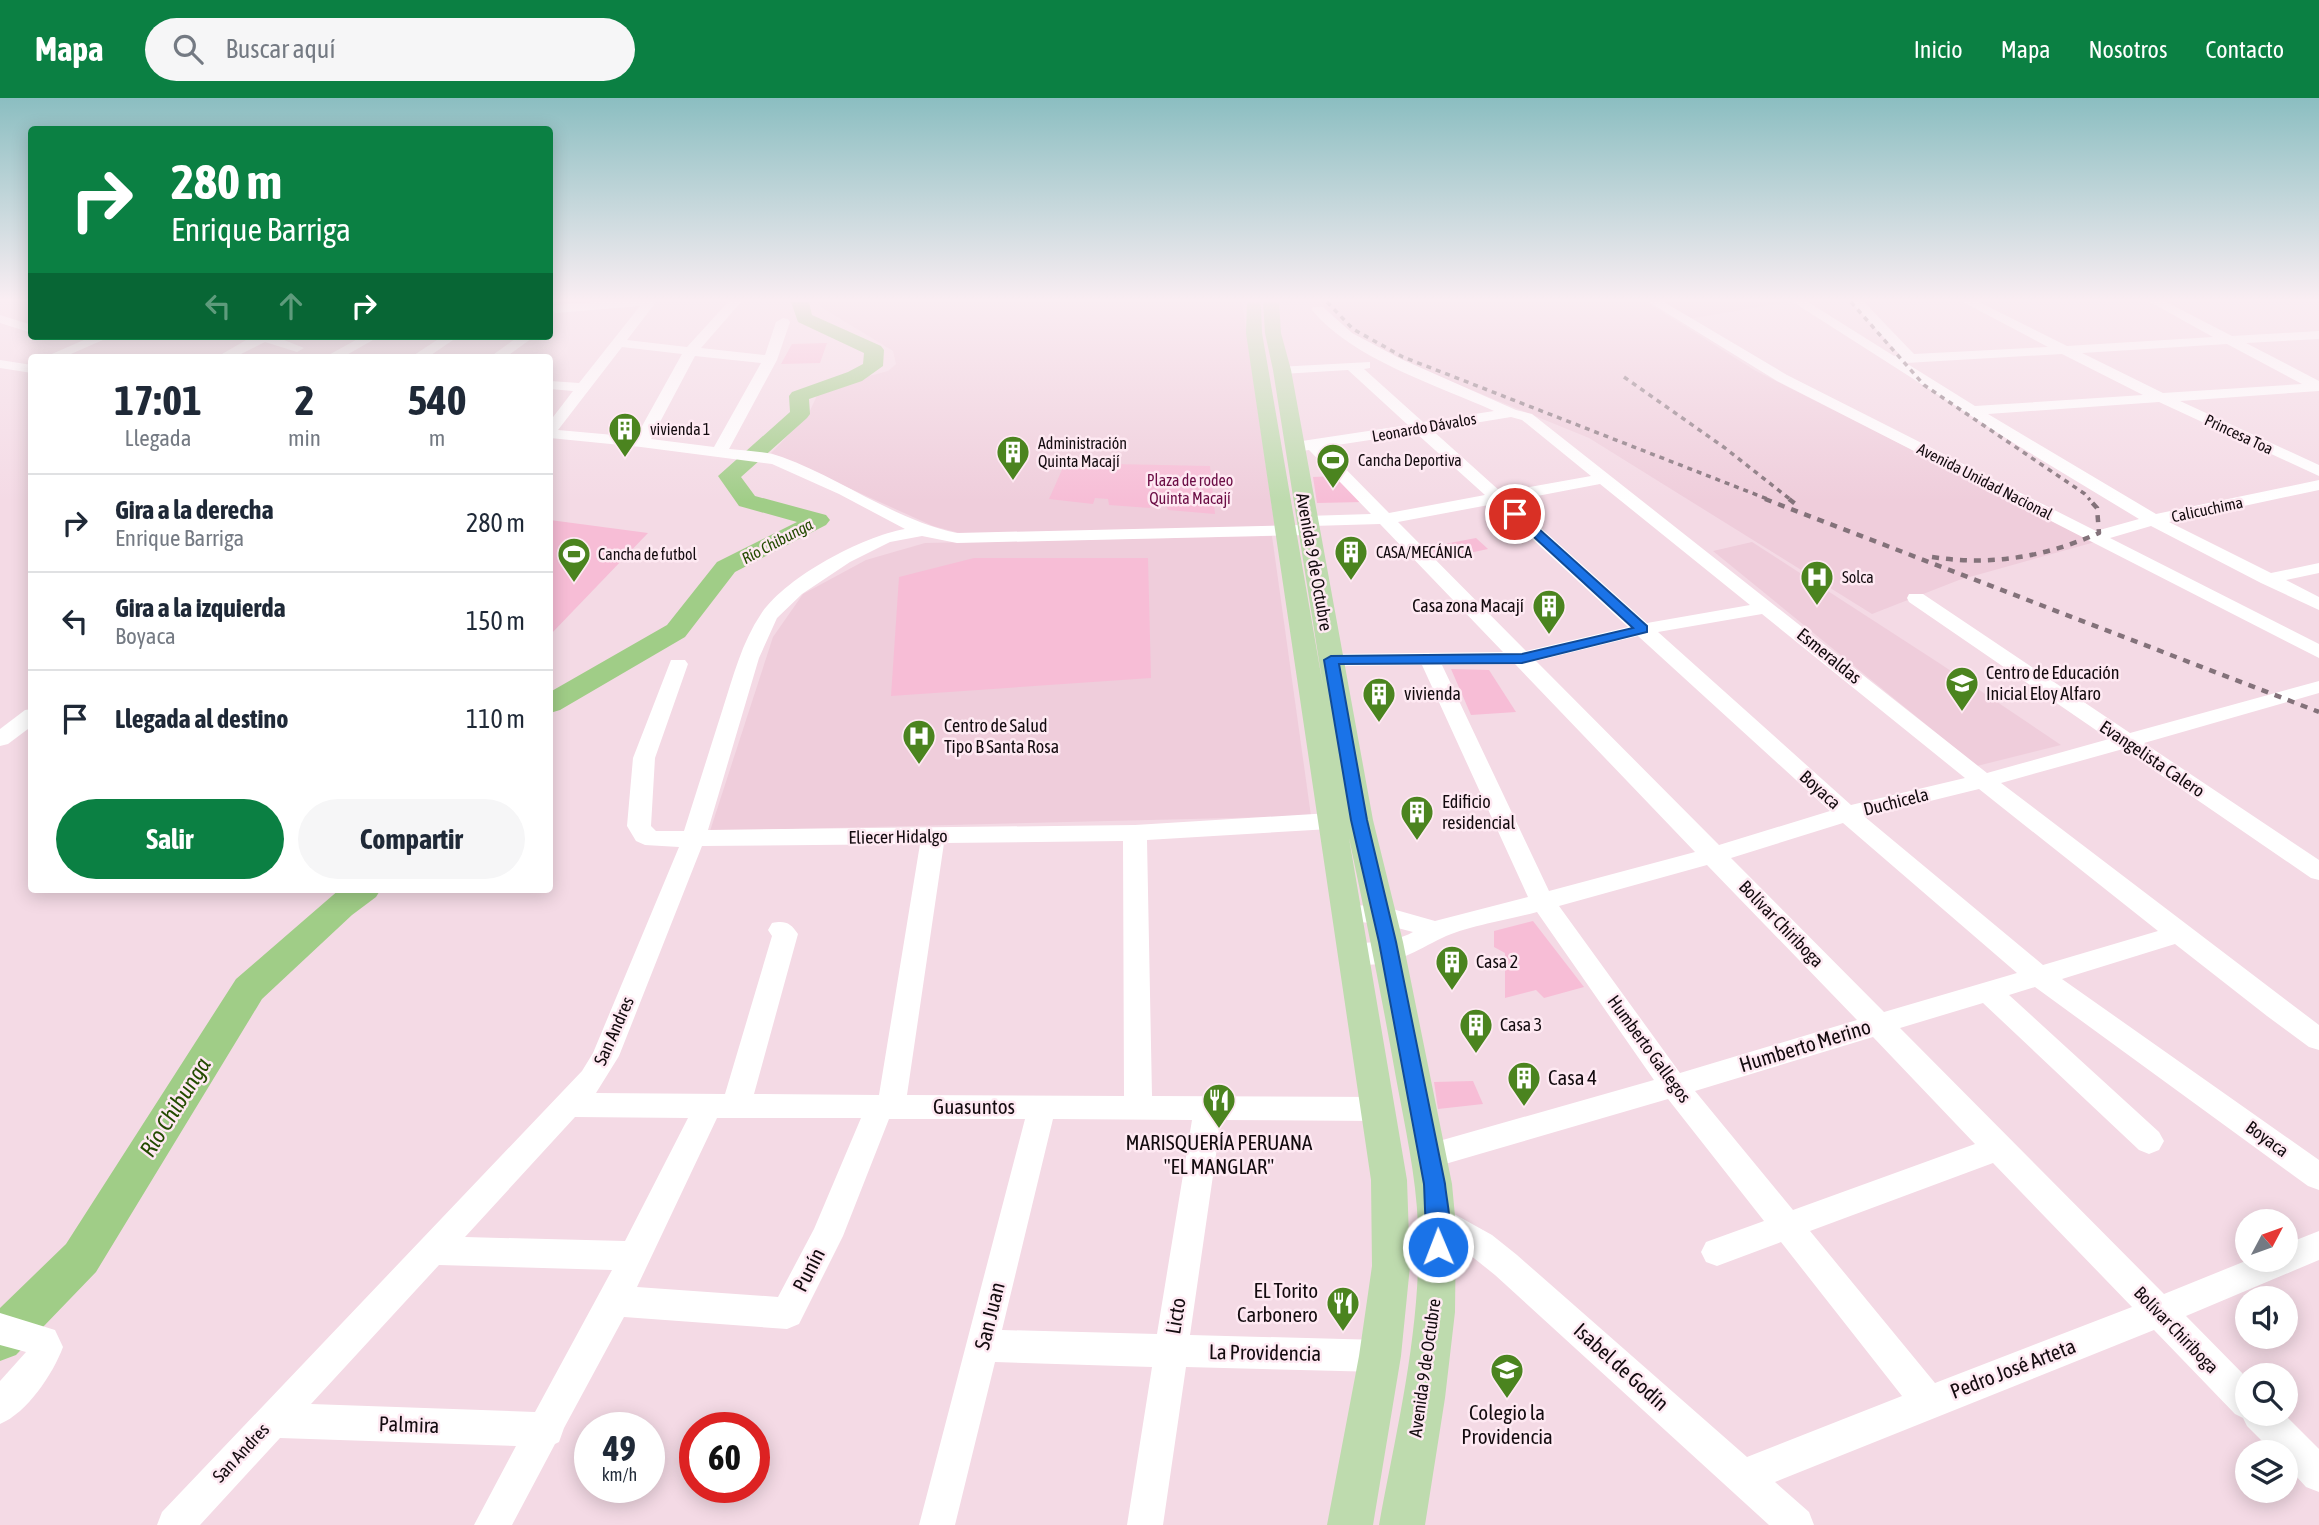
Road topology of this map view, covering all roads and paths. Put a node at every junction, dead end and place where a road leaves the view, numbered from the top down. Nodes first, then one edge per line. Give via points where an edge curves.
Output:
1 (19, 369) edge
2 (599, 369) edge
3 (681, 369) edge
4 (765, 369) edge
5 (1262, 369) edge
6 (1307, 369) edge
7 (1355, 369) edge
8 (1411, 369) edge
9 (1766, 369) edge
10 (1904, 369) edge
11 (2102, 369) edge
12 (2283, 369) edge
13 (1282, 370) joint
14 (0, 373) edge
15 (553, 385) edge
16 (2319, 387) edge
17 (583, 388) junction
18 (2161, 398) junction
19 (1972, 411) junction
20 (1511, 413) junction
21 (553, 428) edge
22 (1420, 428) junction
23 (553, 432) edge
24 (641, 442) junction
25 (1305, 446) junction
26 (719, 452) junction
27 (2319, 471) edge
28 (1605, 478) junction
29 (2319, 485) edge
30 (1497, 498) junction
31 (1385, 519) junction
32 (2153, 520) junction
33 (1299, 527) junction
34 (922, 531) junction
35 (2096, 537) junction
36 (2319, 568) edge
37 (2267, 579) junction
38 (1916, 598) dead end
39 (2319, 604) edge
40 (1768, 607) junction
41 (1643, 629) junction
42 (2319, 653) edge
43 (1429, 659) junction
44 (1522, 659) junction
45 (1331, 660) junction
46 (677, 664) dead end
47 (2319, 687) edge
48 (28, 718) edge
49 (0, 738) edge
50 (2126, 741) junction
51 (1983, 781) junction
52 (1847, 814) junction
53 (1330, 821) junction
54 (1135, 833) junction
55 (933, 836) junction
56 (693, 840) junction
57 (1713, 855) junction
58 (2319, 872) edge
59 (1542, 901) junction
60 (1380, 912) junction
61 (1346, 914) junction
62 (781, 930) dead end
63 (1434, 931) junction
64 (2182, 933) junction
65 (1353, 954) junction
66 (1389, 954) junction
67 (2037, 975) junction
68 (1987, 990) junction
69 (1878, 1024) junction
70 (2319, 1039) edge
71 (1674, 1086) junction
72 (570, 1105) junction
73 (723, 1106) junction
74 (886, 1106) junction
75 (1042, 1107) junction
76 (1138, 1107) junction
77 (1208, 1108) junction
78 (1377, 1109) junction
79 (2149, 1141) dead end
80 (2001, 1147) junction
81 (1428, 1156) junction
82 (2319, 1177) edge
83 (1438, 1219) junction
84 (1784, 1226) junction
85 (2319, 1245) edge
86 (431, 1250) junction
87 (1717, 1252) dead end
88 (2298, 1254) edge
89 (634, 1256) junction
90 (2256, 1272) edge
91 (615, 1301) junction
92 (2159, 1313) junction
93 (11, 1332) edge
94 (983, 1346) junction
95 (1171, 1350) junction
96 (1380, 1356) junction
97 (2235, 1390) edge
98 (1928, 1401) junction
99 (0, 1407) edge
100 (271, 1420) junction
101 (2271, 1426) edge
102 (547, 1430) junction
103 (2319, 1474) edge
104 (1743, 1476) junction
105 (175, 1525) edge
106 (492, 1525) edge
107 (937, 1525) edge
108 (1145, 1525) edge
109 (1350, 1525) edge
110 (1402, 1525) edge
111 (1796, 1525) edge

1 - 14 street
2 - 17 street
3 - 24 street
4 - 26 street
5 - 33 main road, Avenida 9 de Octubre
6 - 13 street
7 - 22 street, Boyaca
8 - 20 street, Esmeraldas
9 - 35 street, Avenida Unidad Nacional
10 - 19 street
11 - 18 street, Princesa Toa
12 - 16 street
13 - 25 main road, Avenida 9 de Octubre
15 - 17 street
16 - 18 street
17 - 21 street
18 - 19 street
18 - 27 street, Princesa Toa
19 - 32 street
20 - 22 street, Leonardo Dávalos
20 - 28 street, Esmeraldas via 1527,417
22 - 25 street, Leonardo Dávalos
22 - 30 street, Boyaca
23 - 24 street
24 - 26 street
25 - 31 street, Bolívar Chiriboga
25 - 33 main road, Avenida 9 de Octubre
26 - 34 street via 776,460
28 - 30 street
28 - 40 street, Esmeraldas
29 - 32 street, Calicuchima
30 - 31 street
30 - 41 street, Boyaca
31 - 33 street
31 - 44 street, Bolívar Chiriboga
32 - 35 street, Calicuchima
32 - 37 street
33 - 34 street via 957,538
33 - 45 main road, Avenida 9 de Octubre
33 - 53 main road, Avenida 9 de Octubre
34 - 56 street, San Andres via 885,538 844,558 795,590 769,616 750,658
35 - 42 street, Avenida Unidad Nacional
36 - 37 street
37 - 39 street
38 - 50 street, Evangelista Calero
40 - 41 street
40 - 51 street, Esmeraldas
41 - 44 street
41 - 52 street, Boyaca
43 - 44 street
43 - 45 street
43 - 59 street, Humberto Gallegos
44 - 57 street, Bolívar Chiriboga
45 - 60 main road, Avenida 9 de Octubre
46 - 56 street, Eliecer Hidalgo via 644,758 639,827 653,839
47 - 50 street, Duchicela
48 - 49 street
50 - 51 street, Duchicela
50 - 58 street, Evangelista Calero
51 - 52 street, Duchicela
51 - 64 street, Esmeraldas
52 - 57 street, Duchicela
52 - 67 street, Boyaca
53 - 54 street, Eliecer Hidalgo
53 - 61 main road, Avenida 9 de Octubre
54 - 55 street, Eliecer Hidalgo
54 - 76 street
55 - 56 street, Eliecer Hidalgo
55 - 74 street, Punín
56 - 72 street, San Andres via 605,1056
57 - 59 street, Duchicela
57 - 69 street, Bolívar Chiriboga
59 - 63 street, Duchicela
59 - 71 street, Humberto Gallegos
60 - 61 street
60 - 63 street
60 - 66 main road, Avenida 9 de Octubre
61 - 65 main road, Avenida 9 de Octubre
62 - 73 street via 785,934
63 - 66 street, Duchicela
64 - 67 street, Humberto Merino
64 - 70 street, Esmeraldas
65 - 66 street, Duchicela
65 - 78 main road, Avenida 9 de Octubre
66 - 81 main road, Avenida 9 de Octubre
67 - 68 street, Humberto Merino
67 - 82 street, Boyaca
68 - 69 street, Humberto Merino
68 - 79 street
69 - 71 street, Humberto Merino
69 - 80 street, Bolívar Chiriboga
71 - 81 street, Humberto Merino
71 - 84 street, Humberto Gallegos
72 - 73 street, Guasuntos
72 - 86 street, San Andres
73 - 74 street, Guasuntos
73 - 89 street
74 - 75 street, Guasuntos
74 - 91 street, Punín via 787,1313
75 - 76 street, Guasuntos
75 - 94 street, San Juan
76 - 77 street, Guasuntos
77 - 78 street, Guasuntos
77 - 95 street, Licto
78 - 96 main road, Avenida 9 de Octubre via 1389,1180 1392,1235
80 - 84 street
80 - 92 street, Bolívar Chiriboga
81 - 83 main road, Avenida 9 de Octubre
83 - 104 street, Isabel de Godín via 1506,1265
83 - 110 main road, Avenida 9 de Octubre via 1430,1354
84 - 87 street
84 - 98 street, Humberto Gallegos
85 - 88 street, Pedro José Arteta
86 - 89 street
86 - 100 street, San Andres
89 - 91 street
90 - 92 street, Pedro José Arteta
91 - 102 street
92 - 97 street, Bolívar Chiriboga
92 - 98 street, Pedro José Arteta
93 - 99 street via 43,1341 46,1347 41,1361
94 - 95 street, La Providencia
94 - 107 street, San Juan
95 - 96 street, La Providencia
95 - 108 street, Licto
96 - 109 main road, Avenida 9 de Octubre
98 - 104 street, Pedro José Arteta
100 - 102 street, Palmira
100 - 105 street, San Andres
101 - 103 street
102 - 106 street
104 - 111 street, Isabel de Godín

